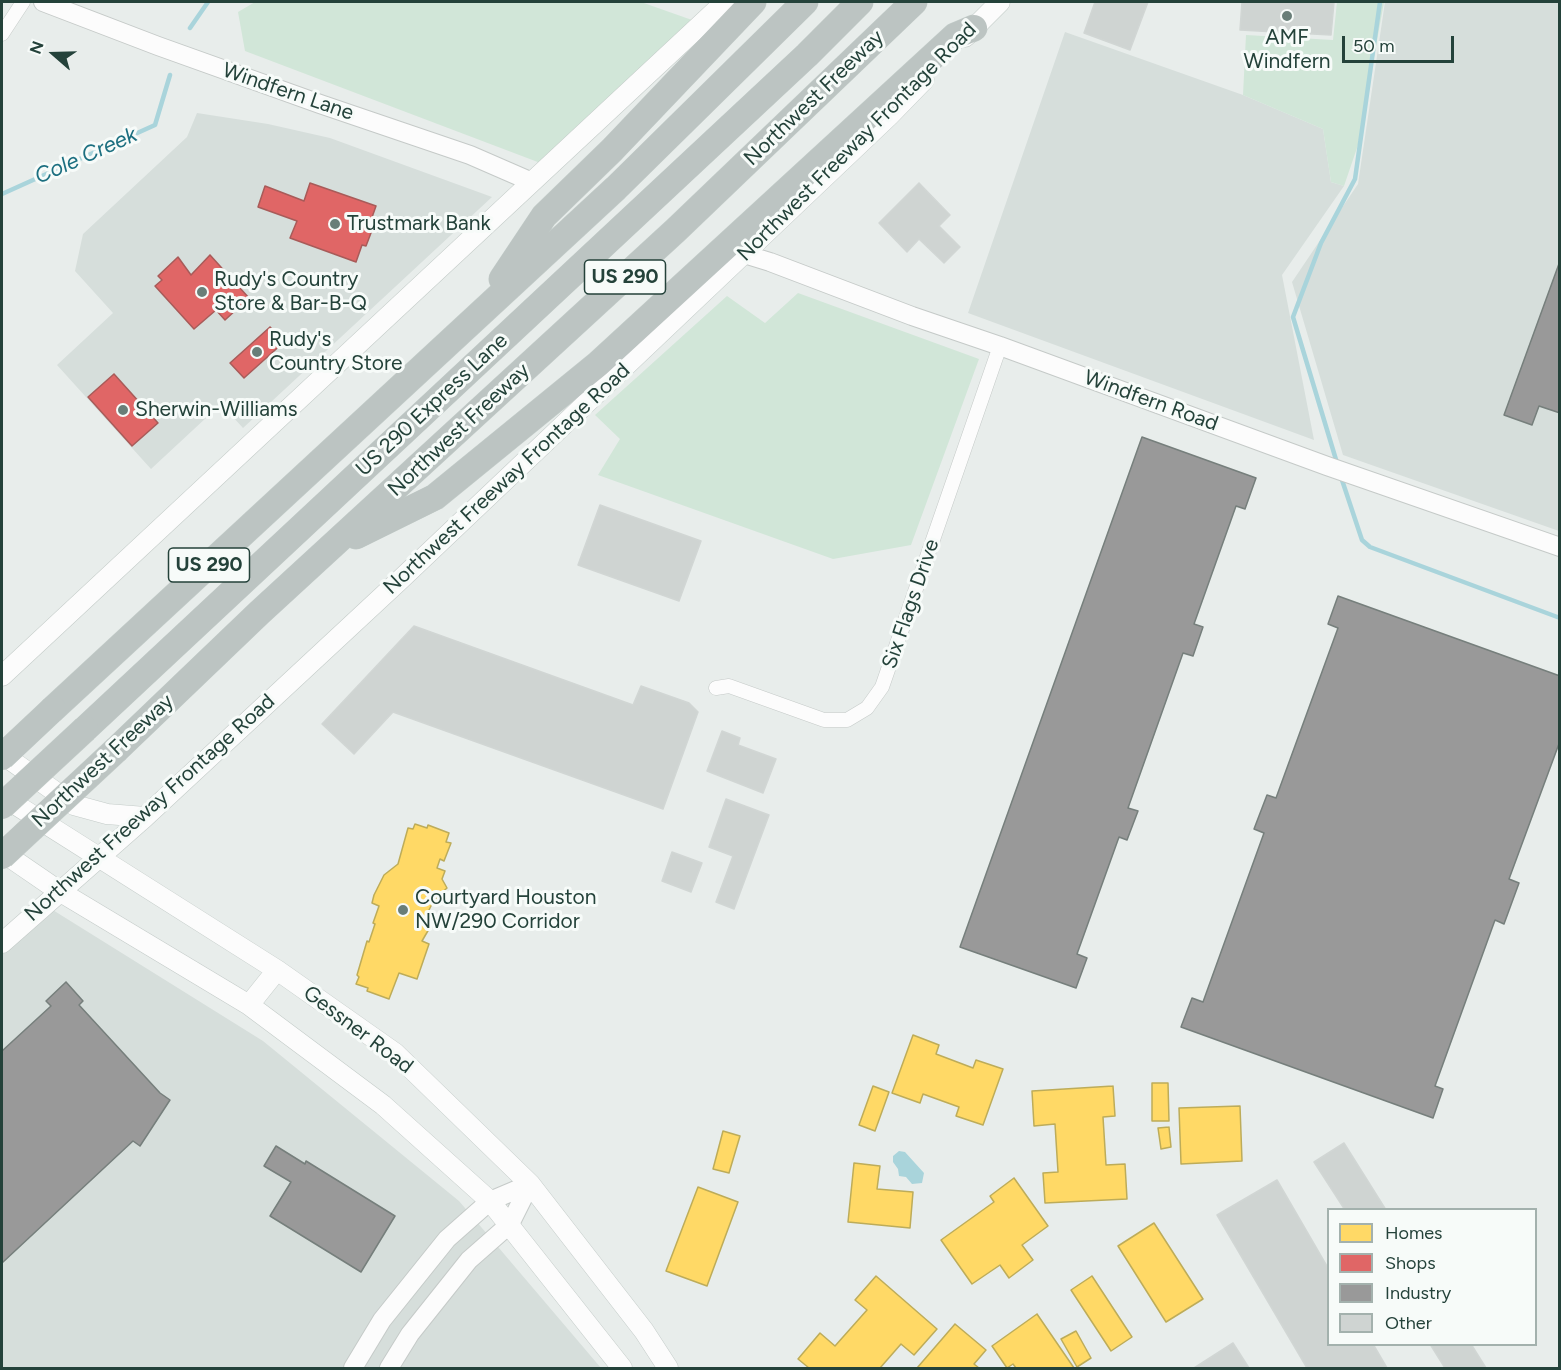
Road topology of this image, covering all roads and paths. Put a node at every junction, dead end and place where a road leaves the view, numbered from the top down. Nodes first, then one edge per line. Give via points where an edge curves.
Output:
1 (23, 2) edge
2 (43, 2) edge
3 (724, 2) edge
4 (753, 2) edge
5 (805, 2) edge
6 (861, 2) edge
7 (914, 2) edge
8 (1000, 2) edge
9 (974, 28) junction
10 (2, 34) edge
11 (532, 182) junction
12 (744, 254) junction
13 (483, 309) junction
14 (1000, 346) junction
15 (1560, 547) edge
16 (332, 548) junction
17 (2, 676) edge
18 (716, 687) dead end
19 (2, 755) edge
20 (2, 796) edge
21 (2, 807) edge
22 (145, 817) junction
23 (2, 854) edge
24 (98, 858) junction
25 (59, 891) junction
26 (2, 942) edge
27 (277, 970) junction
28 (249, 1005) junction
29 (531, 1184) junction
30 (490, 1201) junction
31 (510, 1224) junction
32 (353, 1368) edge
33 (389, 1368) edge
34 (622, 1368) edge
35 (668, 1368) edge

1 - 10 street
2 - 11 street, Windfern Lane via 470,155
3 - 11 main road
4 - 13 highway via 544,216
5 - 13 highway, US 290 via 616,188
6 - 21 highway, US 290 Express Lane, bridge
7 - 16 highway, Northwest Freeway / US 290 via 676,230
8 - 9 main road, Northwest Freeway Frontage Road
9 - 12 main road, Northwest Freeway Frontage Road via 889,116
9 - 16 highway via 955,36 598,364 435,497
11 - 17 main road
12 - 14 street, Windfern Road
12 - 22 main road, Northwest Freeway Frontage Road
13 - 19 highway, US 290, bridge
14 - 15 street, Windfern Road
14 - 18 street, Six Flags Drive via 882,687 867,708 847,720 824,720 729,686
16 - 23 highway, Northwest Freeway / US 290, bridge
19 - 22 main road via 74,804 107,814
20 - 24 main road, Gessner Road
22 - 24 main road, Northwest Freeway Frontage Road
23 - 25 main road
24 - 25 main road, Northwest Freeway Frontage Road
24 - 27 main road, Gessner Road
25 - 26 main road, Northwest Freeway Frontage Road
25 - 28 main road
27 - 28 main road
27 - 29 main road, Gessner Road via 395,1053
28 - 30 main road via 383,1105
29 - 30 street
29 - 31 street
29 - 35 main road, Gessner Road
30 - 31 main road
30 - 32 street via 447,1239 382,1320
31 - 33 street via 469,1260 410,1334
31 - 34 main road

